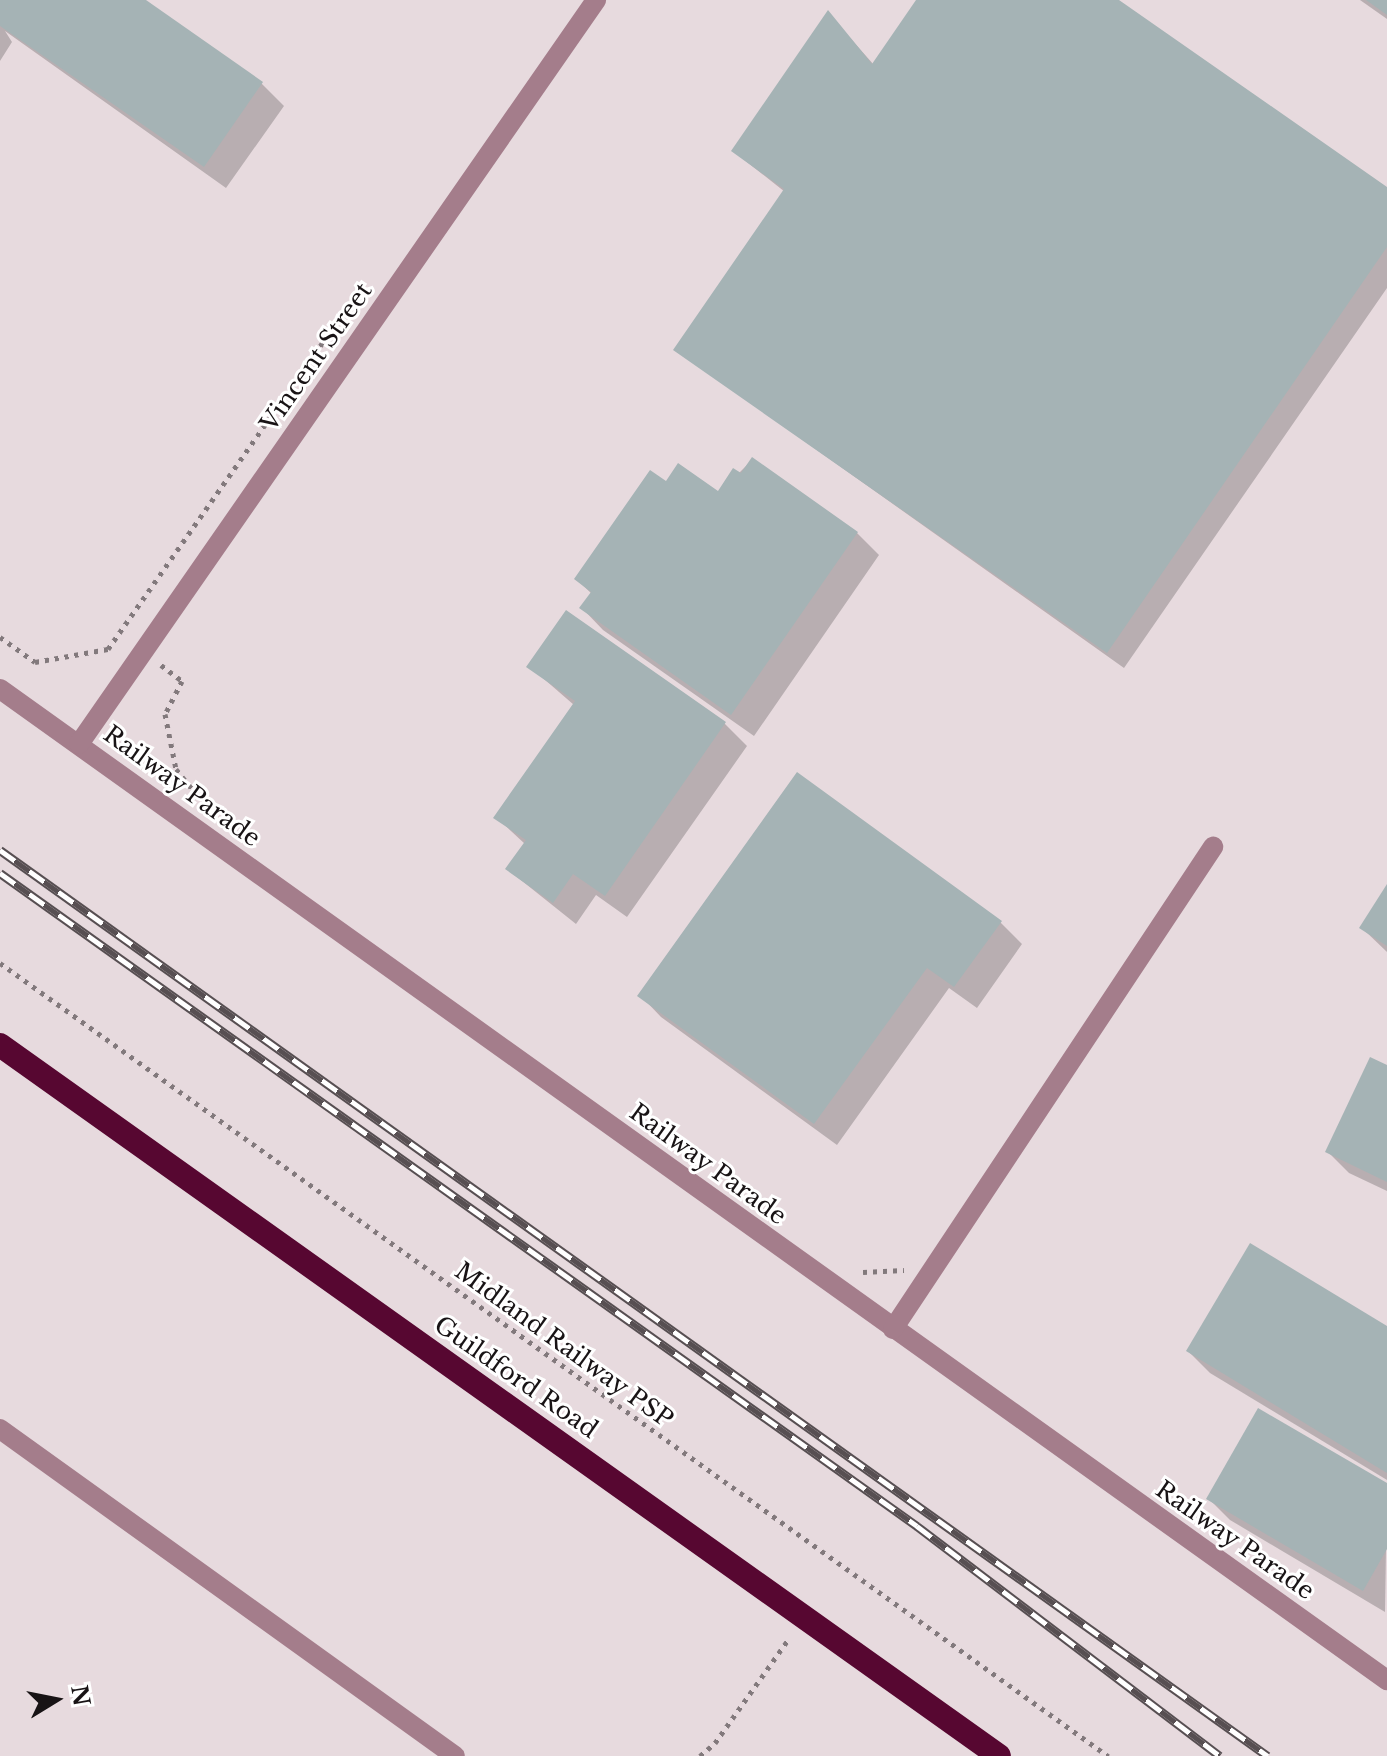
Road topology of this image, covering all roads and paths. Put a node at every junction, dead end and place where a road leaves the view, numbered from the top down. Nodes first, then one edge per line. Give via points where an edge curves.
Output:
1 (596, 0) edge
2 (328, 335) dead end
3 (120, 631) junction
4 (0, 637) edge
5 (144, 651) junction
6 (0, 689) edge
7 (79, 744) junction
8 (204, 803) dead end
9 (1213, 847) dead end
10 (0, 963) edge
11 (0, 1045) edge
12 (850, 1263) dead end
13 (924, 1282) junction
14 (893, 1329) junction
15 (0, 1429) edge
16 (804, 1616) junction
17 (1387, 1680) edge
18 (455, 1756) edge
19 (700, 1756) edge
20 (999, 1756) edge
21 (1108, 1756) edge

1 - 5 street, Vincent Street
2 - 3 path
3 - 4 path via 108,649 35,662
3 - 5 path
5 - 7 street, Vincent Street
5 - 8 path via 182,681 165,714 176,769
6 - 7 street, Railway Parade
7 - 14 street, Railway Parade
9 - 13 street
10 - 21 path, Midland Railway PSP
11 - 16 highway, Guildford Road
12 - 13 path via 863,1272 900,1267
13 - 14 street
14 - 17 street, Railway Parade
15 - 18 street
16 - 19 path via 715,1743
16 - 20 highway, Guildford Road

